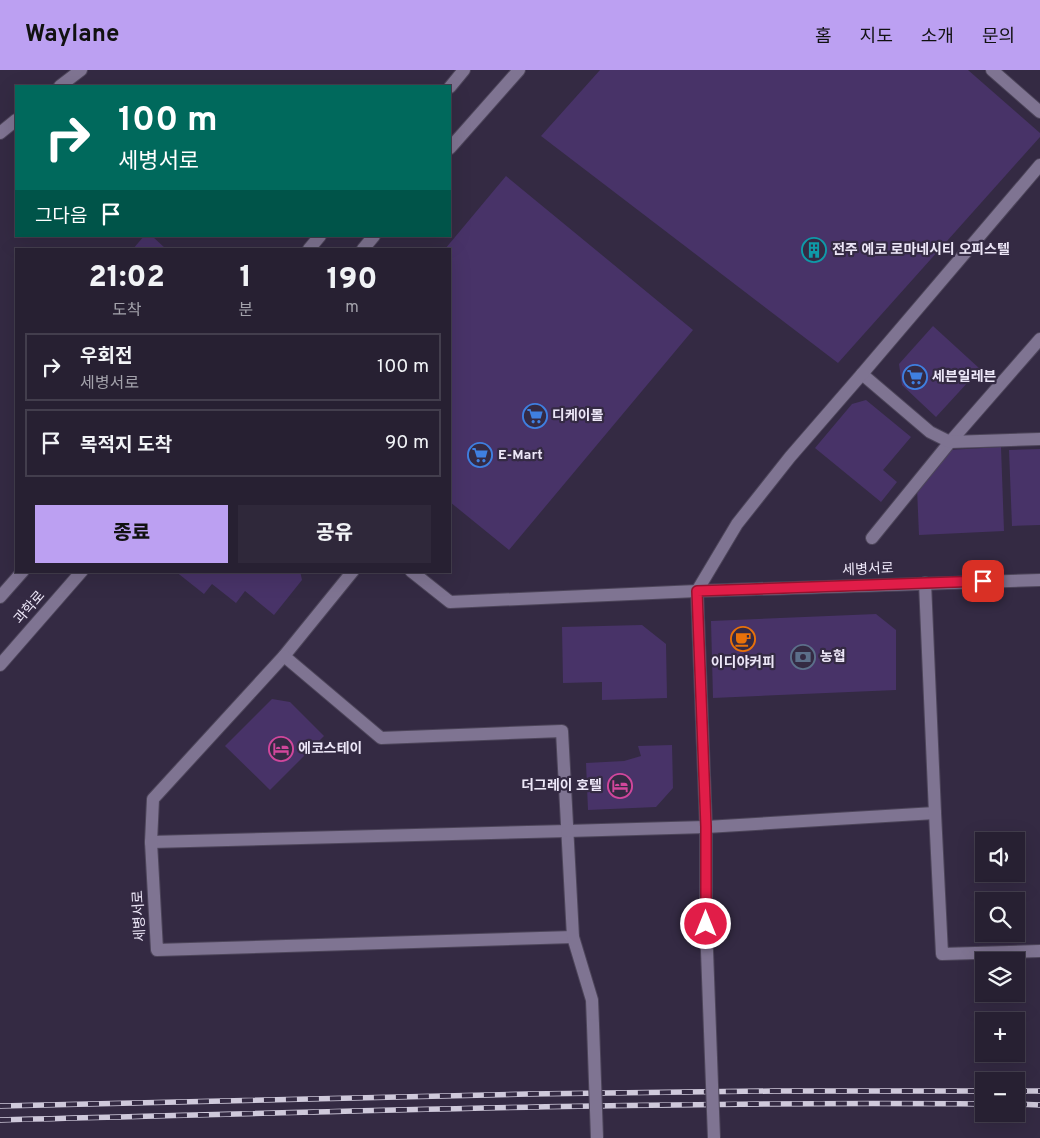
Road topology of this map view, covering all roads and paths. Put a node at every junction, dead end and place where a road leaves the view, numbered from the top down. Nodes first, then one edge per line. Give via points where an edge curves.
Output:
1 (80, 70) edge
2 (464, 70) edge
3 (518, 70) edge
4 (992, 70) edge
5 (61, 85) edge
6 (451, 85) edge
7 (1040, 112) edge
8 (15, 121) edge
9 (0, 132) edge
10 (451, 147) edge
11 (1040, 166) edge
12 (319, 237) edge
13 (373, 237) edge
14 (310, 248) edge
15 (364, 248) edge
16 (1040, 339) edge
17 (862, 374) junction
18 (1040, 439) edge
19 (950, 442) junction
20 (872, 538) dead end
21 (21, 573) edge
22 (80, 573) edge
23 (351, 573) edge
24 (414, 573) edge
25 (1040, 580) edge
26 (926, 583) junction
27 (697, 591) junction
28 (0, 597) edge
29 (284, 656) junction
30 (0, 665) edge
31 (935, 812) junction
32 (706, 827) junction
33 (567, 831) junction
34 (150, 842) junction
35 (572, 937) junction
36 (1040, 951) edge
37 (597, 1138) edge
38 (714, 1138) edge

1 - 5 street
2 - 6 street
3 - 10 street
4 - 7 street
8 - 9 street
11 - 17 street
12 - 14 street
13 - 15 street
16 - 19 street
17 - 19 street via 930,432
17 - 27 street via 737,524
18 - 19 street
19 - 20 street
21 - 28 street
22 - 30 street, 과학로
23 - 29 street, 세병서로
24 - 27 street, 세병서로 via 450,602
25 - 26 street, 세병서로
26 - 27 street, 세병서로
26 - 31 street
27 - 32 street
29 - 33 street via 381,738 562,731
29 - 34 street, 세병서로 via 153,799
31 - 32 street
31 - 36 street via 942,954
32 - 33 street
32 - 38 street, bridge
33 - 34 street
33 - 35 street
34 - 35 street, 세병서로 via 157,950
35 - 37 street, bridge via 592,1000

